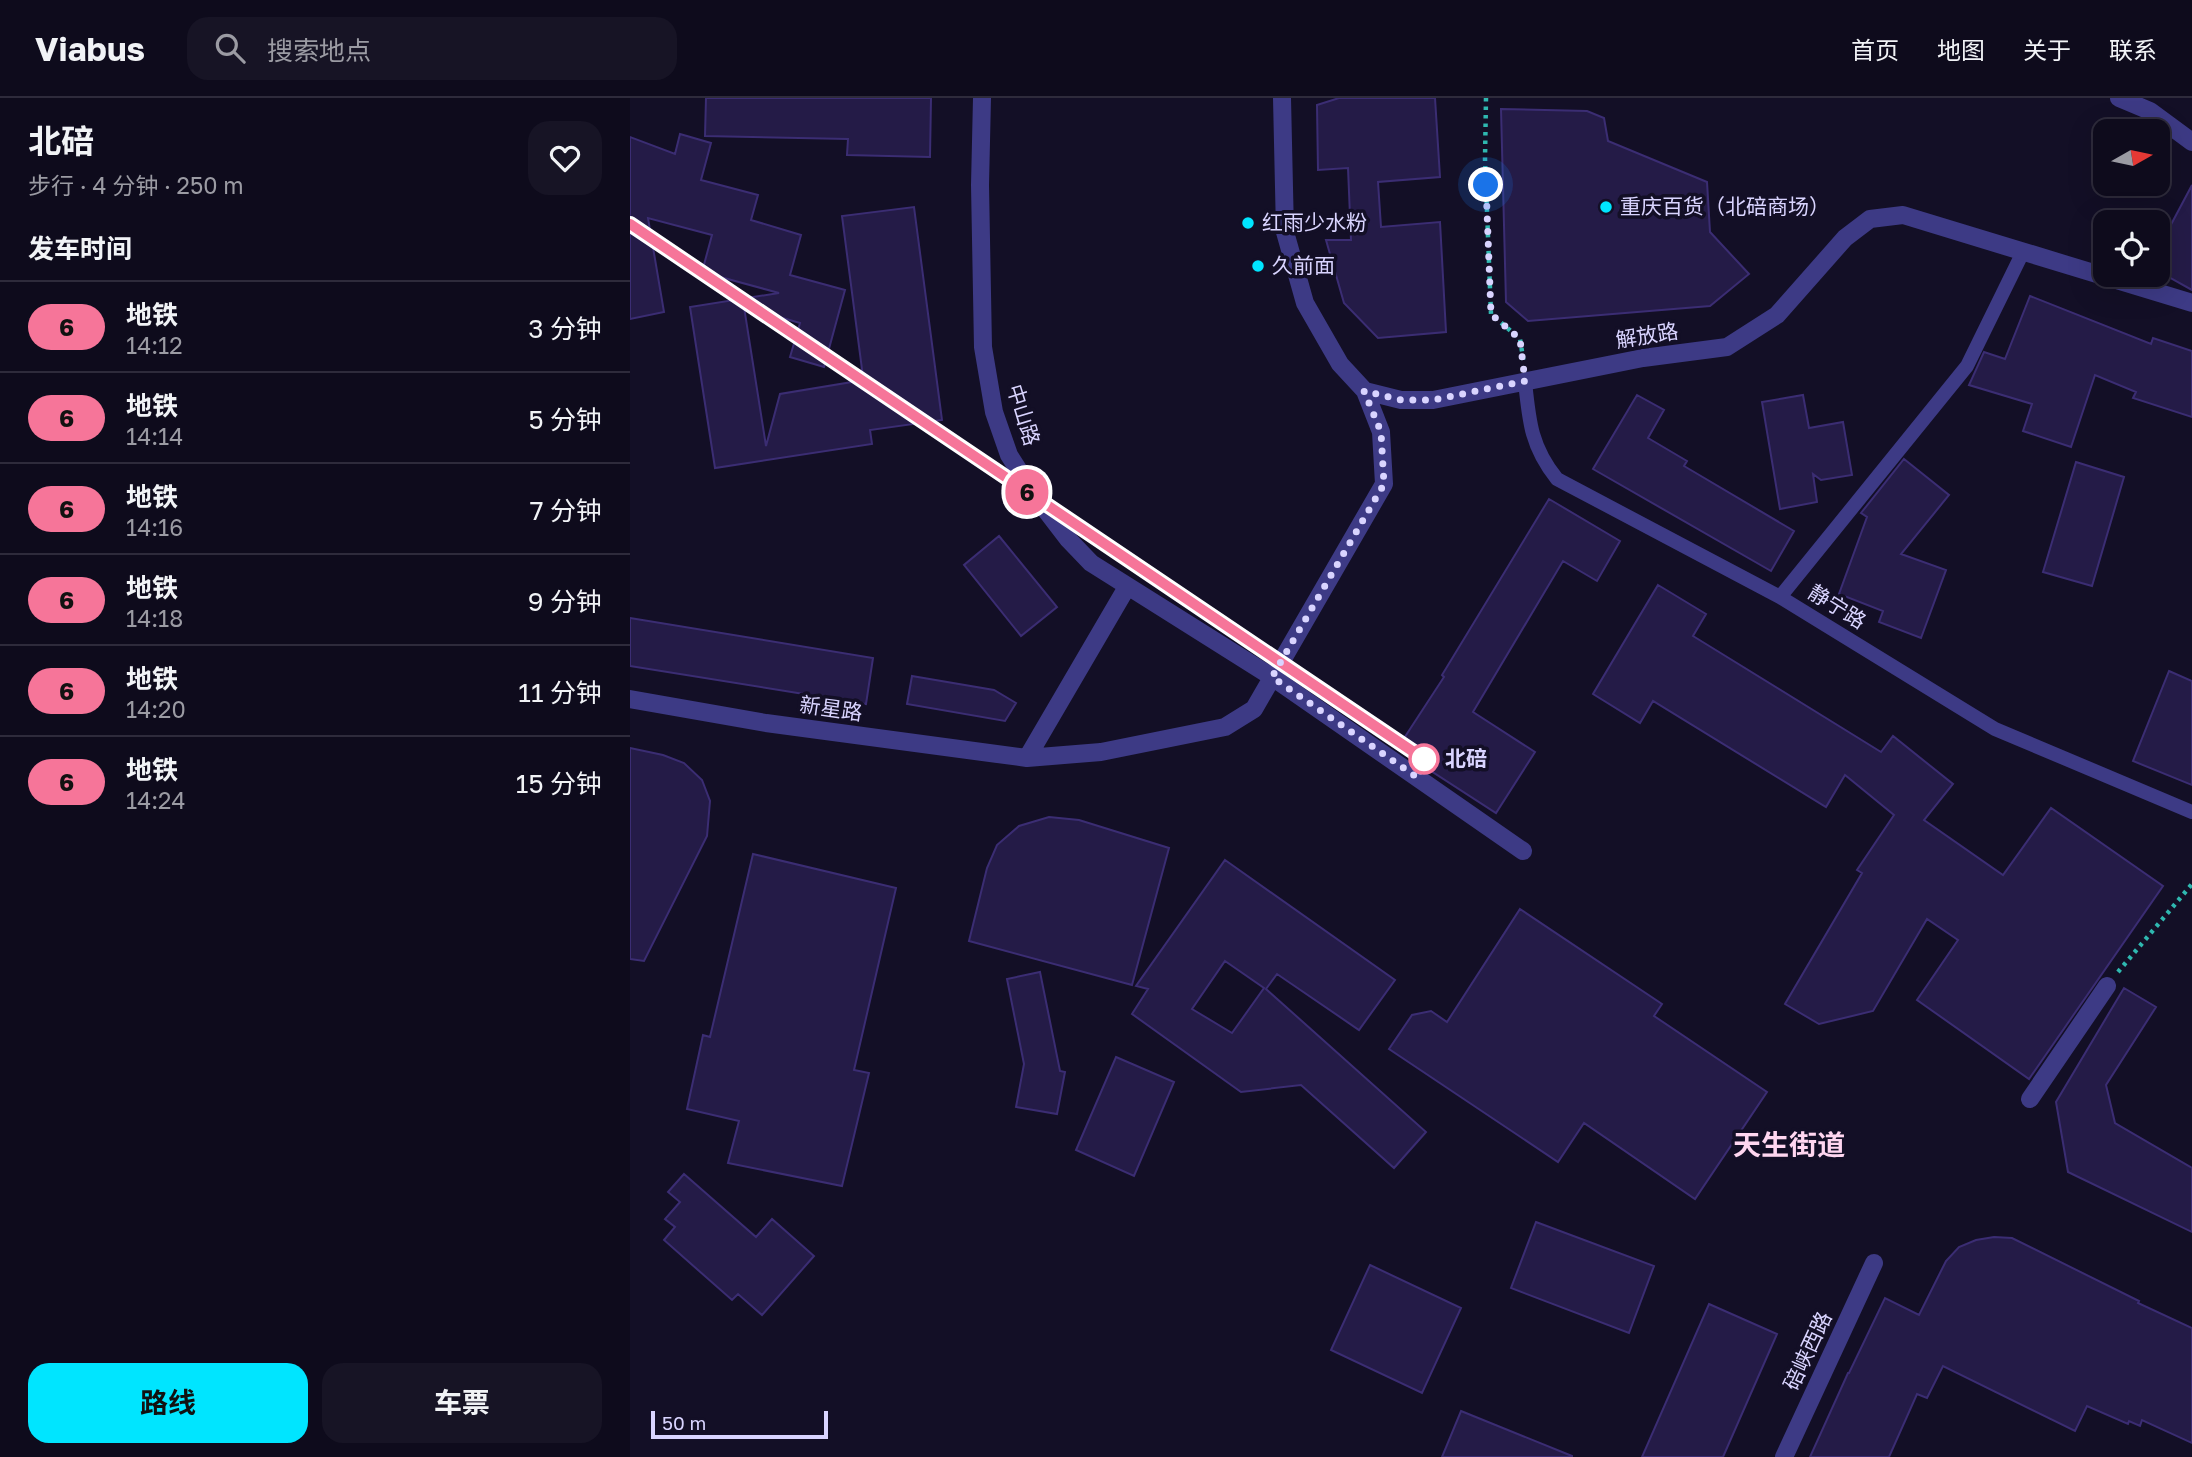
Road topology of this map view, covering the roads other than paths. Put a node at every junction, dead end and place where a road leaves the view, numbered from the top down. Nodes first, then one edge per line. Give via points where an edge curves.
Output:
1 (982, 98) edge
2 (1282, 98) edge
3 (2119, 98) edge
4 (2192, 142) edge
5 (2023, 252) junction
6 (2192, 303) edge
7 (1525, 381) junction
8 (1364, 391) junction
9 (1127, 587) junction
10 (1780, 597) junction
11 (1272, 677) junction
12 (630, 699) edge
13 (1027, 758) junction
14 (2192, 812) edge
15 (1523, 851) dead end
16 (2107, 986) road end
17 (2030, 1099) dead end
18 (1874, 1264) dead end
19 (1784, 1457) edge

1 - 9 street, 中山路 via 983,347 994,412 1009,455 1035,496 1091,563
2 - 8 street via 1285,232 1305,303 1340,364
3 - 4 street via 2150,111
5 - 6 street, 解放路
5 - 7 street, 解放路 via 1903,215 1870,219 1845,238 1777,315 1727,348 1643,358
5 - 10 lane via 1967,366
7 - 8 street, 解放路 via 1433,400 1401,400
7 - 10 lane, 静宁路 via 1530,424 1542,460 1557,480
8 - 11 street, 新星路 via 1381,432 1384,484
9 - 11 street, 中山路
9 - 13 street
10 - 14 lane, 静宁路 via 1995,729
11 - 13 street, 新星路 via 1254,709 1225,727 1101,751
11 - 15 street, 中山路
12 - 13 street, 新星路 via 766,723
16 - 17 street
18 - 19 street, 碚峡西路

